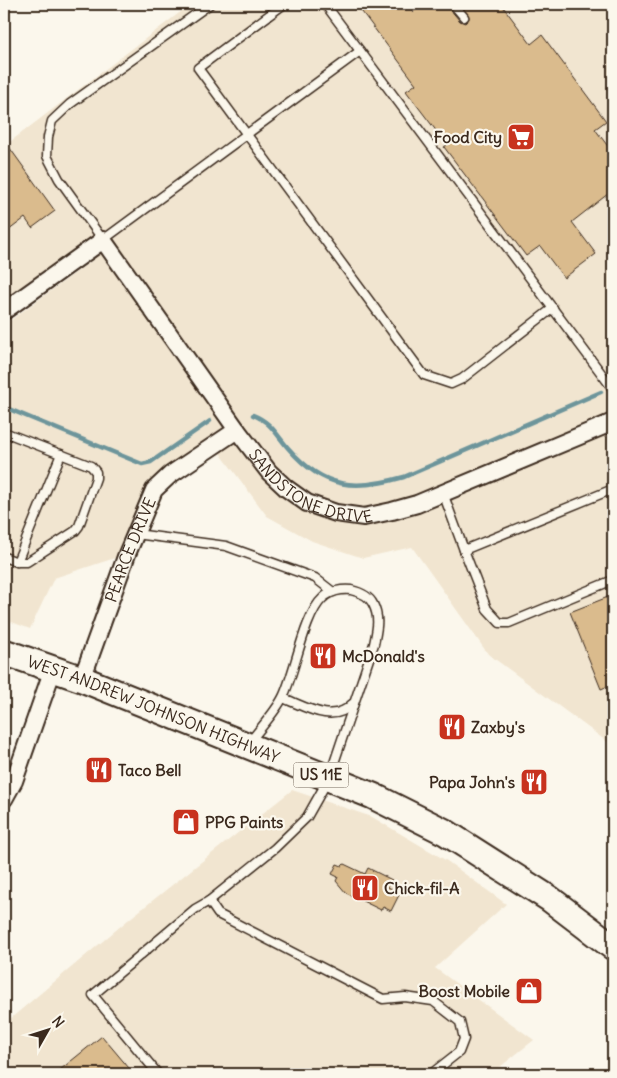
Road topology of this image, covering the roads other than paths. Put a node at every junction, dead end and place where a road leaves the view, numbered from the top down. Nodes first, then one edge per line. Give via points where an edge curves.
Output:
1 (210, 4) edge
2 (284, 4) edge
3 (325, 4) edge
4 (453, 4) edge
5 (464, 17) dead end
6 (360, 51) junction
7 (247, 134) junction
8 (103, 240) junction
9 (553, 308) junction
10 (4, 311) edge
11 (613, 389) edge
12 (613, 422) edge
13 (237, 430) junction
14 (4, 432) edge
15 (60, 454) junction
16 (613, 489) edge
17 (443, 493) junction
18 (136, 534) junction
19 (464, 550) junction
20 (4, 557) edge
21 (17, 562) junction
22 (613, 580) edge
23 (333, 592) junction
24 (4, 652) edge
25 (53, 669) junction
26 (82, 679) junction
27 (283, 698) junction
28 (355, 701) junction
29 (247, 745) junction
30 (329, 778) junction
31 (4, 799) edge
32 (209, 901) junction
33 (613, 948) edge
34 (158, 1074) edge
35 (431, 1074) edge

1 - 8 lane via 70,104 52,121 47,156 59,179
2 - 7 lane via 198,68
3 - 6 lane
4 - 5 lane
6 - 7 lane
6 - 9 lane
7 - 8 lane
7 - 9 lane via 424,375 451,384 462,379
8 - 10 street
8 - 13 street, SANDSTONE DRIVE
9 - 11 lane
12 - 17 street, SANDSTONE DRIVE
13 - 17 street, SANDSTONE DRIVE via 286,488 307,503 336,513 364,517 417,504
13 - 18 street, PEARCE DRIVE via 170,475 154,490
14 - 15 lane
15 - 21 lane
15 - 21 lane via 91,466 96,472 79,526 28,562
16 - 19 lane
17 - 19 lane
18 - 23 lane via 226,546 315,578
18 - 26 street, PEARCE DRIVE
19 - 22 lane via 487,609 500,623 509,623
20 - 21 lane
23 - 27 lane via 323,598 313,611
23 - 28 lane via 359,592 370,599 377,613 374,644
24 - 25 main road, WEST ANDREW JOHNSON HIGHWAY / US 11E
25 - 26 main road, WEST ANDREW JOHNSON HIGHWAY / US 11E
25 - 31 street via 14,781
26 - 29 main road, WEST ANDREW JOHNSON HIGHWAY / US 11E
27 - 28 lane via 324,714 337,715
27 - 29 lane
28 - 30 lane
29 - 30 main road, WEST ANDREW JOHNSON HIGHWAY / US 11E
30 - 32 lane via 307,817 275,848
30 - 33 main road, WEST ANDREW JOHNSON HIGHWAY / US 11E via 445,832 550,899
32 - 34 lane via 195,909 93,995
32 - 35 lane via 218,914 383,999 405,997 433,1001 460,1022 464,1039 459,1052

